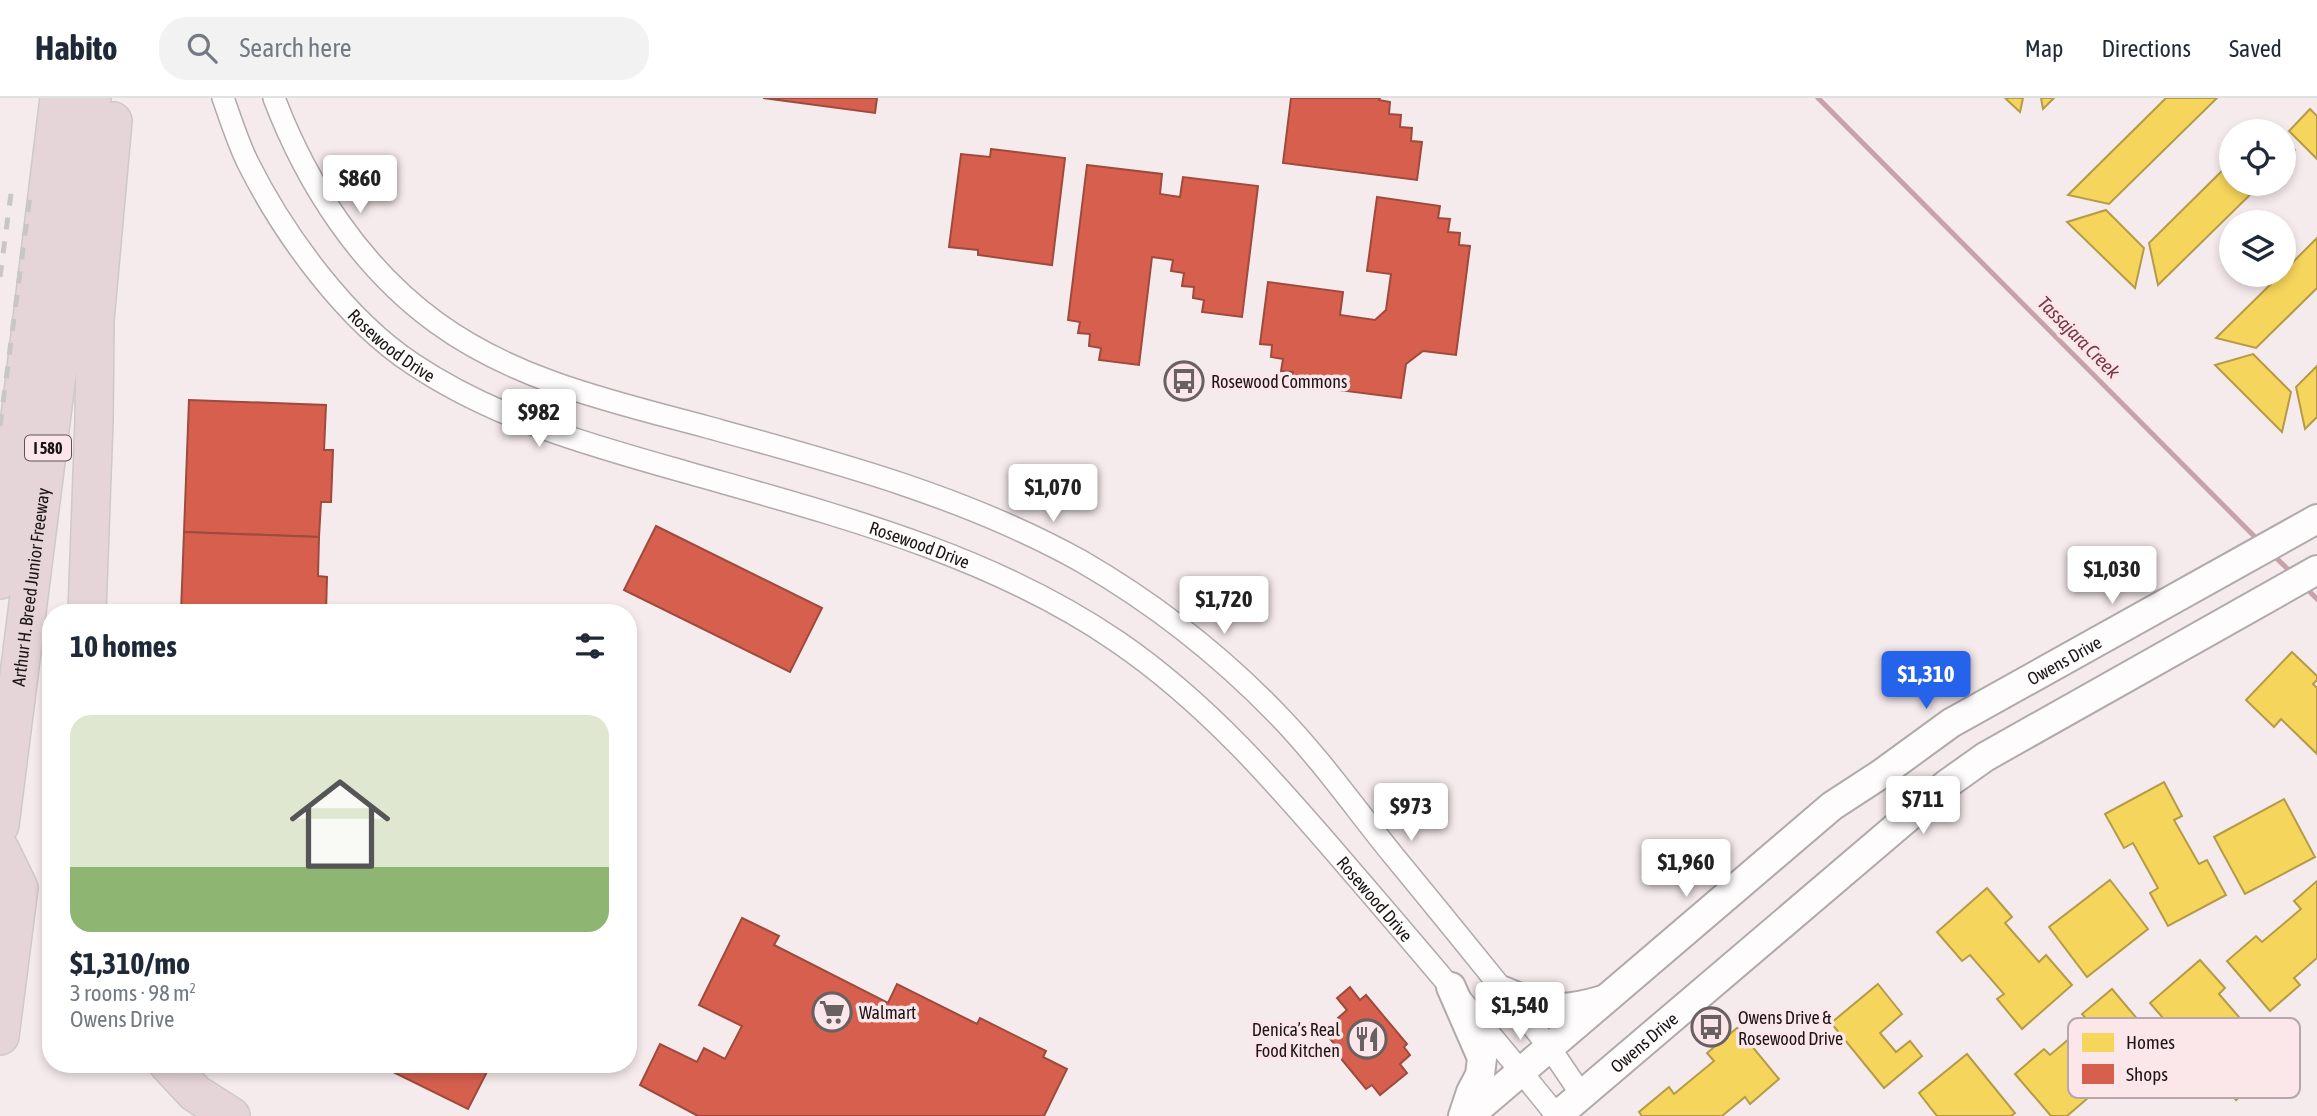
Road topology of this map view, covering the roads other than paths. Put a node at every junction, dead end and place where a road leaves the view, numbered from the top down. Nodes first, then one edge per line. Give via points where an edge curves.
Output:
1 (59, 98) edge
2 (92, 98) edge
3 (116, 98) edge
4 (223, 98) edge
5 (274, 98) edge
6 (2312, 522) edge
7 (2317, 570) edge
8 (0, 580) edge
9 (87, 604) edge
10 (1, 805) edge
11 (0, 849) edge
12 (1451, 987) junction
13 (1503, 991) junction
14 (1609, 998) junction
15 (0, 1036) edge
16 (1550, 1048) junction
17 (1522, 1072) junction
18 (176, 1073) edge
19 (1581, 1094) junction
20 (231, 1116) edge
21 (1463, 1116) edge
22 (1469, 1116) edge
23 (1557, 1116) edge

1 - 8 highway, I 580
2 - 10 highway, Arthur H. Breed Junior Freeway / I 580
3 - 9 highway via 95,320
4 - 12 street, Rosewood Drive via 246,160 313,268 358,318 409,362 467,397 523,421 865,523 989,570 1118,642 1242,746
5 - 13 street via 316,190 351,238 391,284 437,323 489,354 542,380 859,469 966,507 1081,561 1140,599 1218,658 1278,715
6 - 14 street, Owens Drive via 1951,723 1832,806
7 - 19 street, Owens Drive via 1985,757 1947,784
11 - 15 highway via 19,888
12 - 17 street, Rosewood Drive
12 - 21 street via 1482,1058
13 - 14 street via 1552,1009
13 - 16 street
14 - 16 street, Owens Drive
16 - 17 street, Owens Drive
16 - 19 street
17 - 22 street, Owens Drive
17 - 23 street, Rosewood Drive
18 - 20 highway via 195,1093
19 - 23 street, Owens Drive

